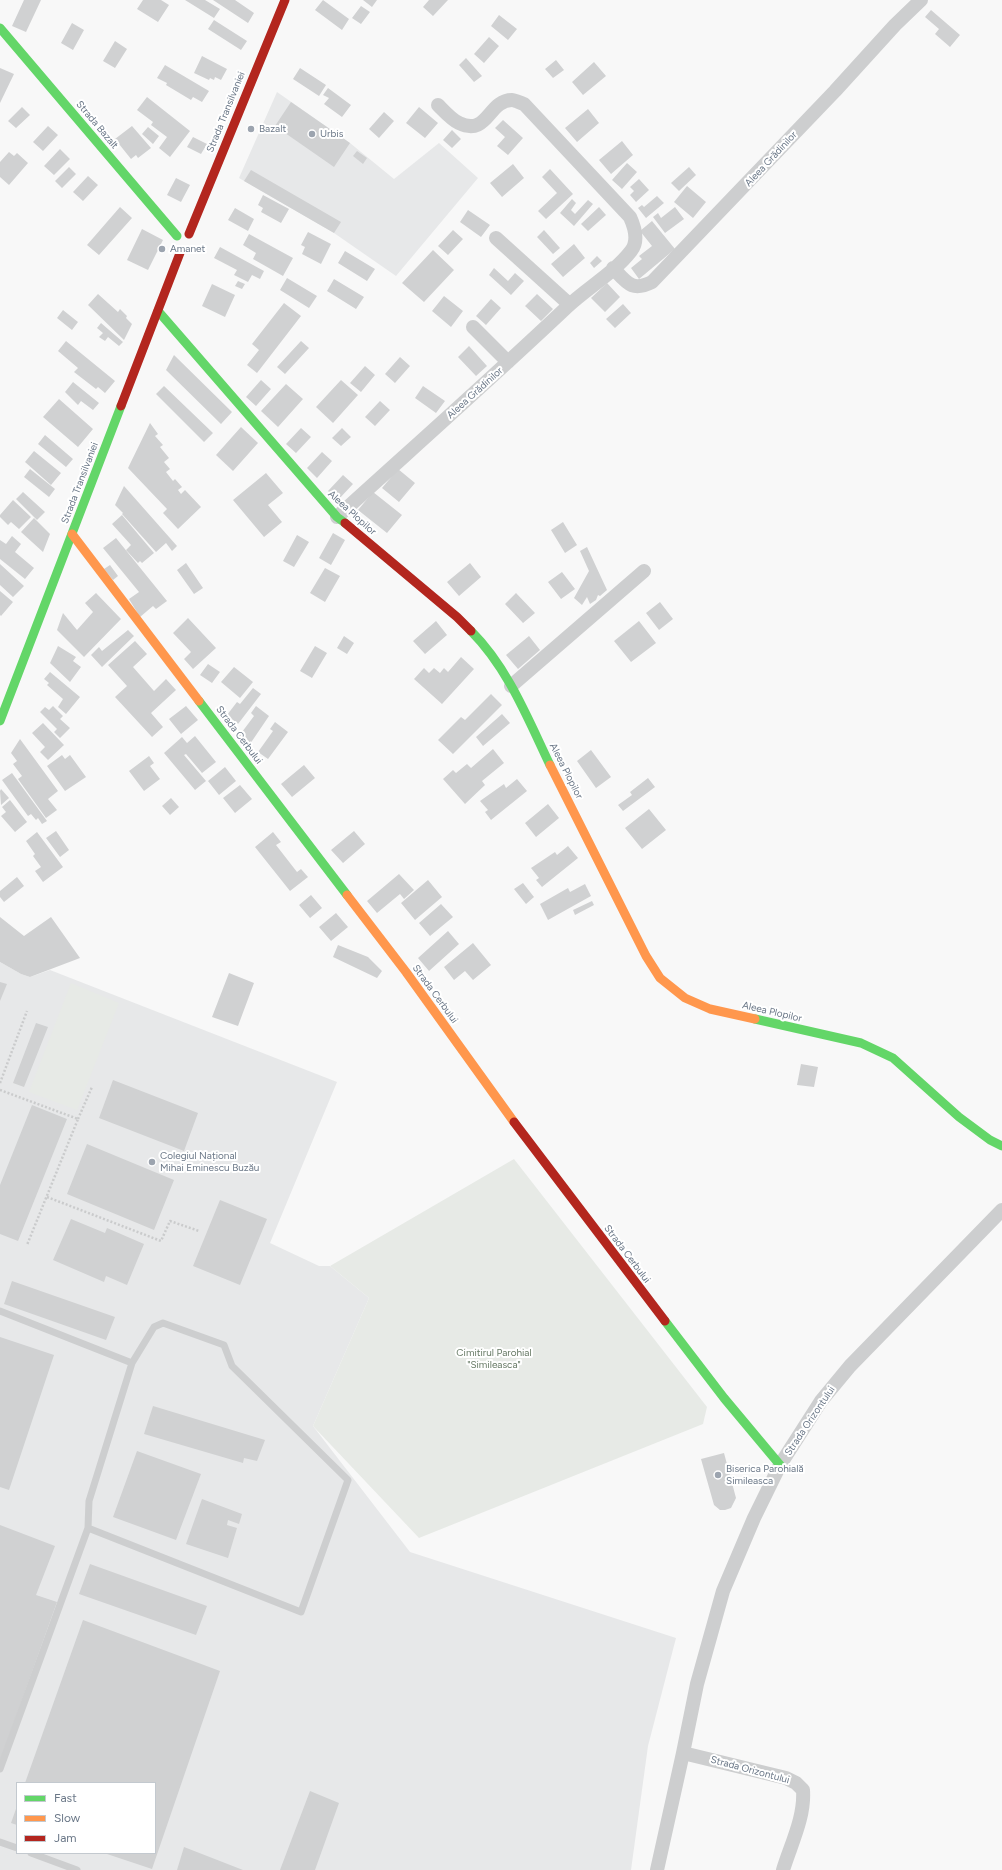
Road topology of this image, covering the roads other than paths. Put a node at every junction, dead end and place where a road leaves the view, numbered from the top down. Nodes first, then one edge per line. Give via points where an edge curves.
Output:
1 (285, 0) edge
2 (921, 0) edge
3 (0, 28) edge
4 (438, 105) dead end
5 (190, 234) junction
6 (177, 236) junction
7 (496, 238) dead end
8 (195, 242) dead end
9 (191, 252) dead end
10 (180, 253) junction
11 (613, 268) junction
12 (569, 304) junction
13 (158, 311) junction
14 (473, 327) dead end
15 (508, 362) junction
16 (336, 517) junction
17 (72, 534) junction
18 (644, 571) dead end
19 (511, 686) junction
20 (0, 719) edge
21 (1002, 1146) edge
22 (1002, 1210) edge
23 (0, 1311) edge
24 (132, 1363) junction
25 (780, 1465) junction
26 (88, 1528) junction
27 (683, 1753) junction
28 (0, 1769) edge
29 (0, 1842) edge
30 (16, 1848) edge
31 (34, 1854) edge
32 (78, 1870) edge
33 (657, 1870) edge
34 (783, 1870) edge

1 - 5 street, Strada Transilvaniei
2 - 11 street, Aleea Grădinilor via 652,282 641,288 632,286
3 - 6 street, Strada Bazalt
4 - 11 street, Aleea Grădinilor via 458,123 478,126 488,118 496,106 512,100 524,104 630,217 636,228 632,251
5 - 6 street via 183,233
5 - 8 street
6 - 10 street via 174,246
7 - 12 street
9 - 10 street
10 - 13 street, Strada Transilvaniei
11 - 12 street, Aleea Grădinilor
12 - 15 street, Aleea Grădinilor
13 - 16 street, Aleea Plopilor
13 - 17 street, Strada Transilvaniei
14 - 15 street
15 - 16 street, Aleea Grădinilor
16 - 19 street, Aleea Plopilor via 471,630 500,667
17 - 20 street, Strada Transilvaniei
17 - 25 street, Strada Cerbului via 401,966 537,1154 724,1398
18 - 19 street
19 - 21 street, Aleea Plopilor via 646,956 660,978 685,998 710,1009 861,1043 893,1058 959,1117
22 - 25 street, Strada Orizontului via 850,1366 821,1402
23 - 24 lane
24 - 26 lane via 89,1501
24 - 26 lane via 154,1327 163,1323 224,1345 232,1366 348,1480 301,1612
25 - 27 street, Strada Orizontului via 723,1591 697,1684
26 - 28 lane
27 - 33 street, Strada Orizontului
27 - 34 street, Strada Orizontului via 786,1778 803,1790 802,1813
29 - 30 lane
31 - 32 lane

